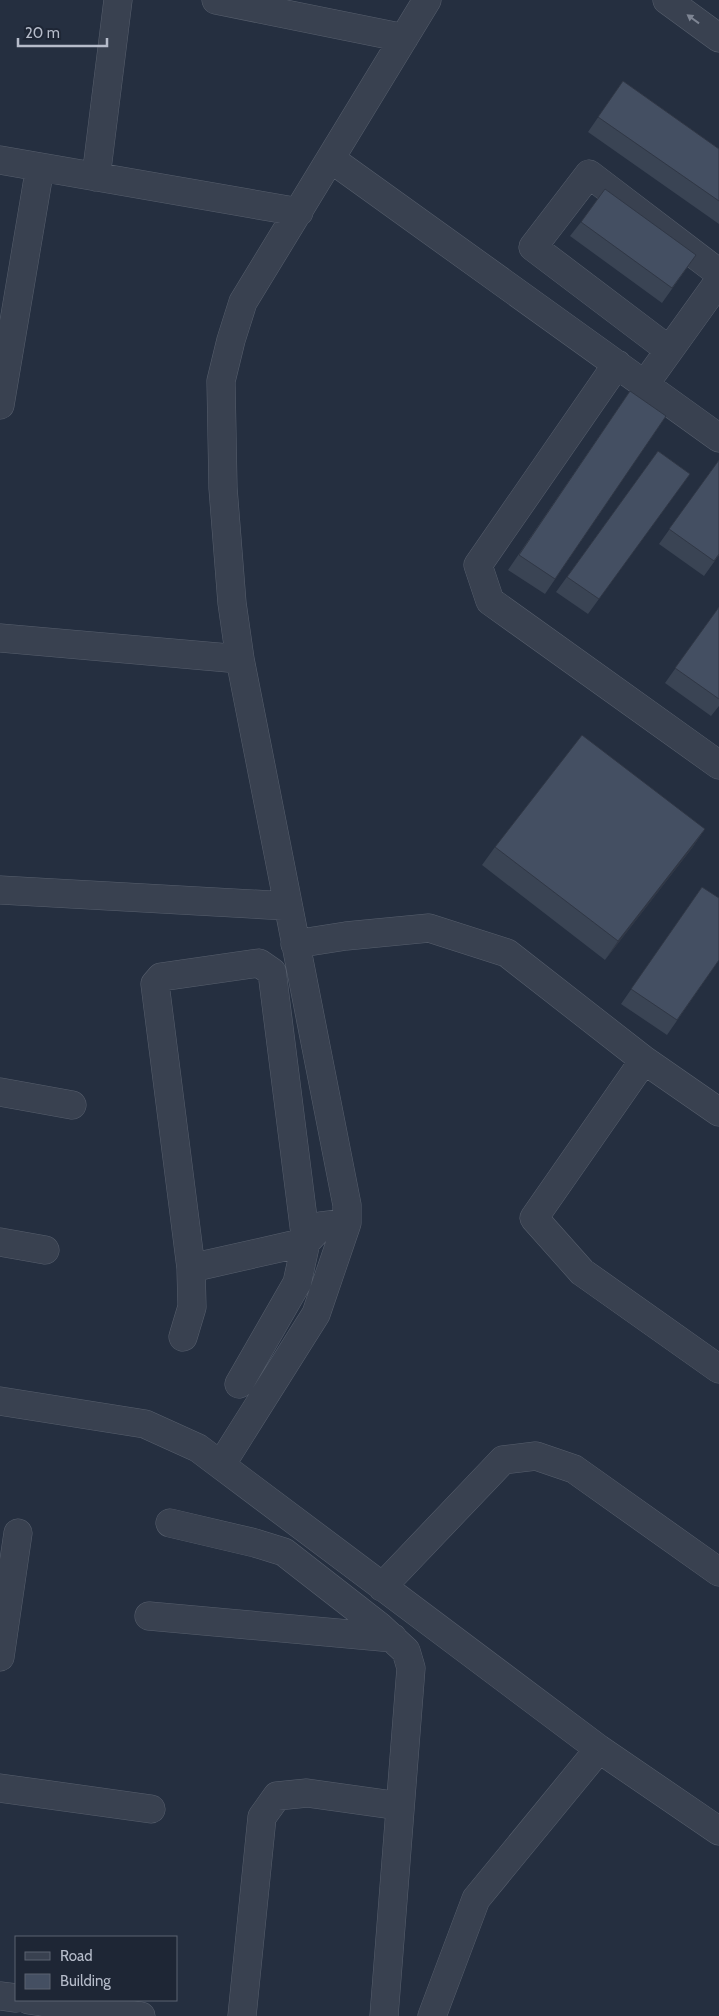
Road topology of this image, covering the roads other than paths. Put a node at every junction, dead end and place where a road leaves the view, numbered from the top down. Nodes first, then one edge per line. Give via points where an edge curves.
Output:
1 (118, 0) edge
2 (216, 0) edge
3 (427, 0) edge
4 (667, 0) edge
5 (404, 38) junction
6 (719, 38) edge
7 (330, 159) junction
8 (0, 160) edge
9 (40, 167) junction
10 (96, 177) junction
11 (298, 212) junction
12 (719, 273) edge
13 (719, 281) edge
14 (669, 350) junction
15 (617, 364) junction
16 (645, 384) junction
17 (0, 404) edge
18 (719, 438) edge
19 (0, 638) edge
20 (240, 659) junction
21 (719, 765) edge
22 (0, 890) edge
23 (288, 906) junction
24 (295, 944) junction
25 (644, 1060) junction
26 (0, 1092) edge
27 (72, 1105) dead end
28 (719, 1112) edge
29 (347, 1223) junction
30 (0, 1242) edge
31 (306, 1242) junction
32 (45, 1250) dead end
33 (191, 1268) junction
34 (183, 1337) dead end
35 (719, 1369) edge
36 (239, 1384) dead end
37 (0, 1401) edge
38 (221, 1465) junction
39 (170, 1523) dead end
40 (18, 1533) dead end
41 (719, 1572) edge
42 (382, 1587) junction
43 (149, 1616) dead end
44 (393, 1638) junction
45 (0, 1657) edge
46 (599, 1749) junction
47 (0, 1788) edge
48 (400, 1806) junction
49 (151, 1809) dead end
50 (719, 1831) edge
51 (0, 1996) edge
52 (15, 1998) edge
53 (36, 2001) edge
54 (141, 2016) edge
55 (242, 2016) edge
56 (384, 2016) edge
57 (432, 2016) edge

1 - 10 street
2 - 5 street
3 - 5 street
6 -> 4 street
5 - 7 street
7 - 11 street
7 - 15 street
8 - 9 street
9 - 10 street
9 - 17 street
10 - 11 street
11 - 20 street via 244,302 230,340 221,381 224,498
12 - 14 street via 589,174 533,247
13 - 14 street
14 - 16 street
15 - 16 street
15 - 21 street via 478,566 490,601
16 - 18 street
19 - 20 street
20 - 23 street
22 - 23 street
23 - 24 street
24 - 25 street via 429,928 507,953
24 - 29 street via 347,1205
25 - 28 street
25 - 35 street via 534,1218 582,1272
26 - 27 street
29 - 31 street via 321,1226
29 - 38 street via 316,1314
30 - 32 street
31 - 33 street
31 - 33 street via 272,972 259,963 161,977 155,984 154,994
31 - 36 street via 297,1283
33 - 34 street via 192,1307
37 - 38 street via 145,1424 198,1448
38 - 42 street
39 - 44 street via 284,1552
40 - 45 street
41 - 42 street via 574,1469 536,1456 503,1460
42 - 46 street
43 - 44 street
44 - 48 street via 406,1651 411,1668
46 - 50 street
46 - 57 street via 476,1899
47 - 49 street
48 - 55 street via 307,1793 277,1796 262,1817
48 - 56 street
51 - 52 street
53 - 54 street

